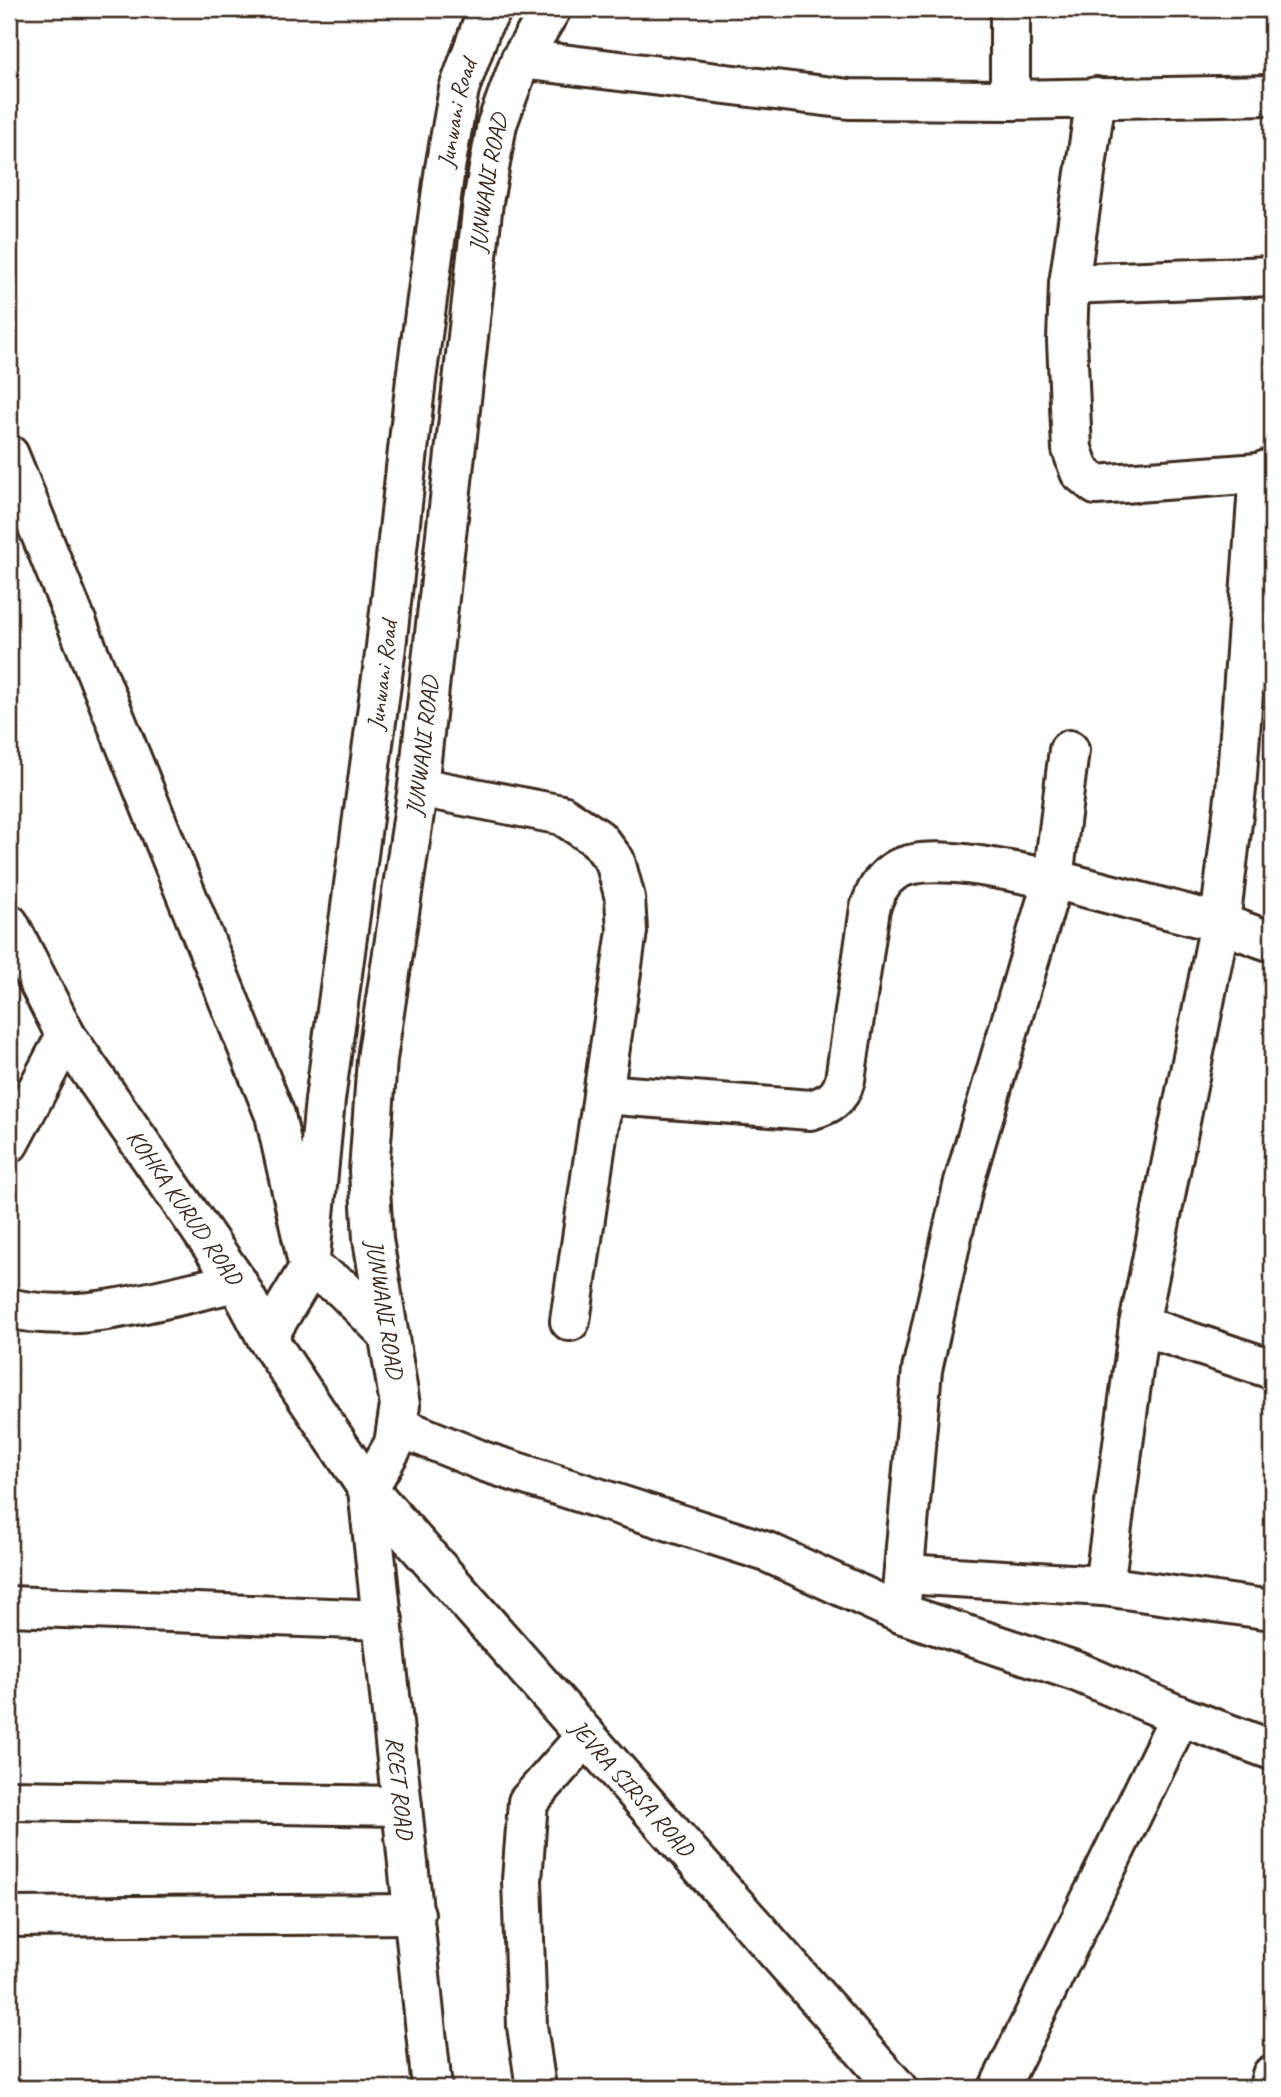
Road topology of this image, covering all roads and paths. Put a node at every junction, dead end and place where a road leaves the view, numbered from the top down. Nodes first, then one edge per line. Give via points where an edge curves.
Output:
1 (492, 9) edge
2 (551, 9) edge
3 (1010, 9) edge
4 (521, 59) junction
5 (1272, 95) edge
6 (1096, 97) junction
7 (1010, 100) junction
8 (1272, 276) edge
9 (1069, 284) junction
10 (9, 455) edge
11 (1266, 471) edge
12 (1263, 564) edge
13 (1069, 750) dead end
14 (418, 787) junction
15 (1053, 879) junction
16 (1220, 923) junction
17 (9, 924) edge
18 (1272, 942) edge
19 (66, 1036) junction
20 (603, 1094) junction
21 (9, 1143) edge
22 (309, 1268) junction
23 (237, 1282) junction
24 (9, 1308) edge
25 (570, 1321) dead end
26 (1139, 1325) junction
27 (388, 1334) junction
28 (267, 1338) junction
29 (1272, 1369) edge
30 (397, 1426) junction
31 (368, 1489) junction
32 (904, 1574) junction
33 (1104, 1586) junction
34 (9, 1606) edge
35 (1272, 1610) edge
36 (900, 1613) junction
37 (383, 1620) junction
38 (1180, 1716) junction
39 (586, 1736) junction
40 (1272, 1750) edge
41 (9, 1800) edge
42 (402, 1806) junction
43 (415, 1914) junction
44 (9, 1917) edge
45 (1272, 2075) edge
46 (432, 2088) edge
47 (536, 2088) edge
48 (897, 2088) edge
49 (999, 2088) edge
50 (1269, 2088) edge

1 - 22 street, Junwani Road via 459,89 444,168 325,1100
2 - 4 street, JUNWANI ROAD
3 - 7 street
4 - 7 street via 849,99
4 - 14 street, JUNWANI ROAD via 497,124 483,202
5 - 6 street
6 - 7 street
6 - 9 street
8 - 9 street
9 - 11 street via 1072,449 1080,472 1096,485
10 - 22 street via 275,1115
11 - 12 street
12 - 16 street
13 - 15 street
14 - 20 street via 562,815 598,839 615,861 625,898 627,931
14 - 27 street, JUNWANI ROAD via 377,1059 369,1171 373,1239
15 - 16 street
15 - 20 street via 935,861 892,872 877,887 870,908 843,1090 824,1106 810,1110
15 - 32 street via 964,1182 922,1370
16 - 18 street
16 - 26 street
17 - 19 street, KOHKA KURUD ROAD
19 - 21 street
19 - 23 street, KOHKA KURUD ROAD
20 - 25 street
22 - 27 street via 342,1288
22 - 28 street, Junwani Road
23 - 24 street via 98,1312 63,1315
23 - 28 street, KOHKA KURUD ROAD
26 - 29 street
26 - 33 street
27 - 30 street, JUNWANI ROAD via 400,1405
28 - 31 street, KOHKA KURUD ROAD
30 - 31 street, JUNWANI ROAD via 394,1444
30 - 36 street via 485,1462 767,1552
31 - 37 street, RCET ROAD
31 - 39 street, JEVRA SIRSA ROAD
32 - 33 street
32 - 36 street
33 - 35 street
34 - 37 street
36 - 38 street via 1078,1672
37 - 42 street, RCET ROAD
38 - 40 street
38 - 49 street
39 - 47 street via 528,1802 522,1880 527,2026
39 - 48 street, JEVRA SIRSA ROAD
41 - 42 street
42 - 43 street, RCET ROAD
43 - 44 street
43 - 46 street, RCET ROAD
45 - 50 street

